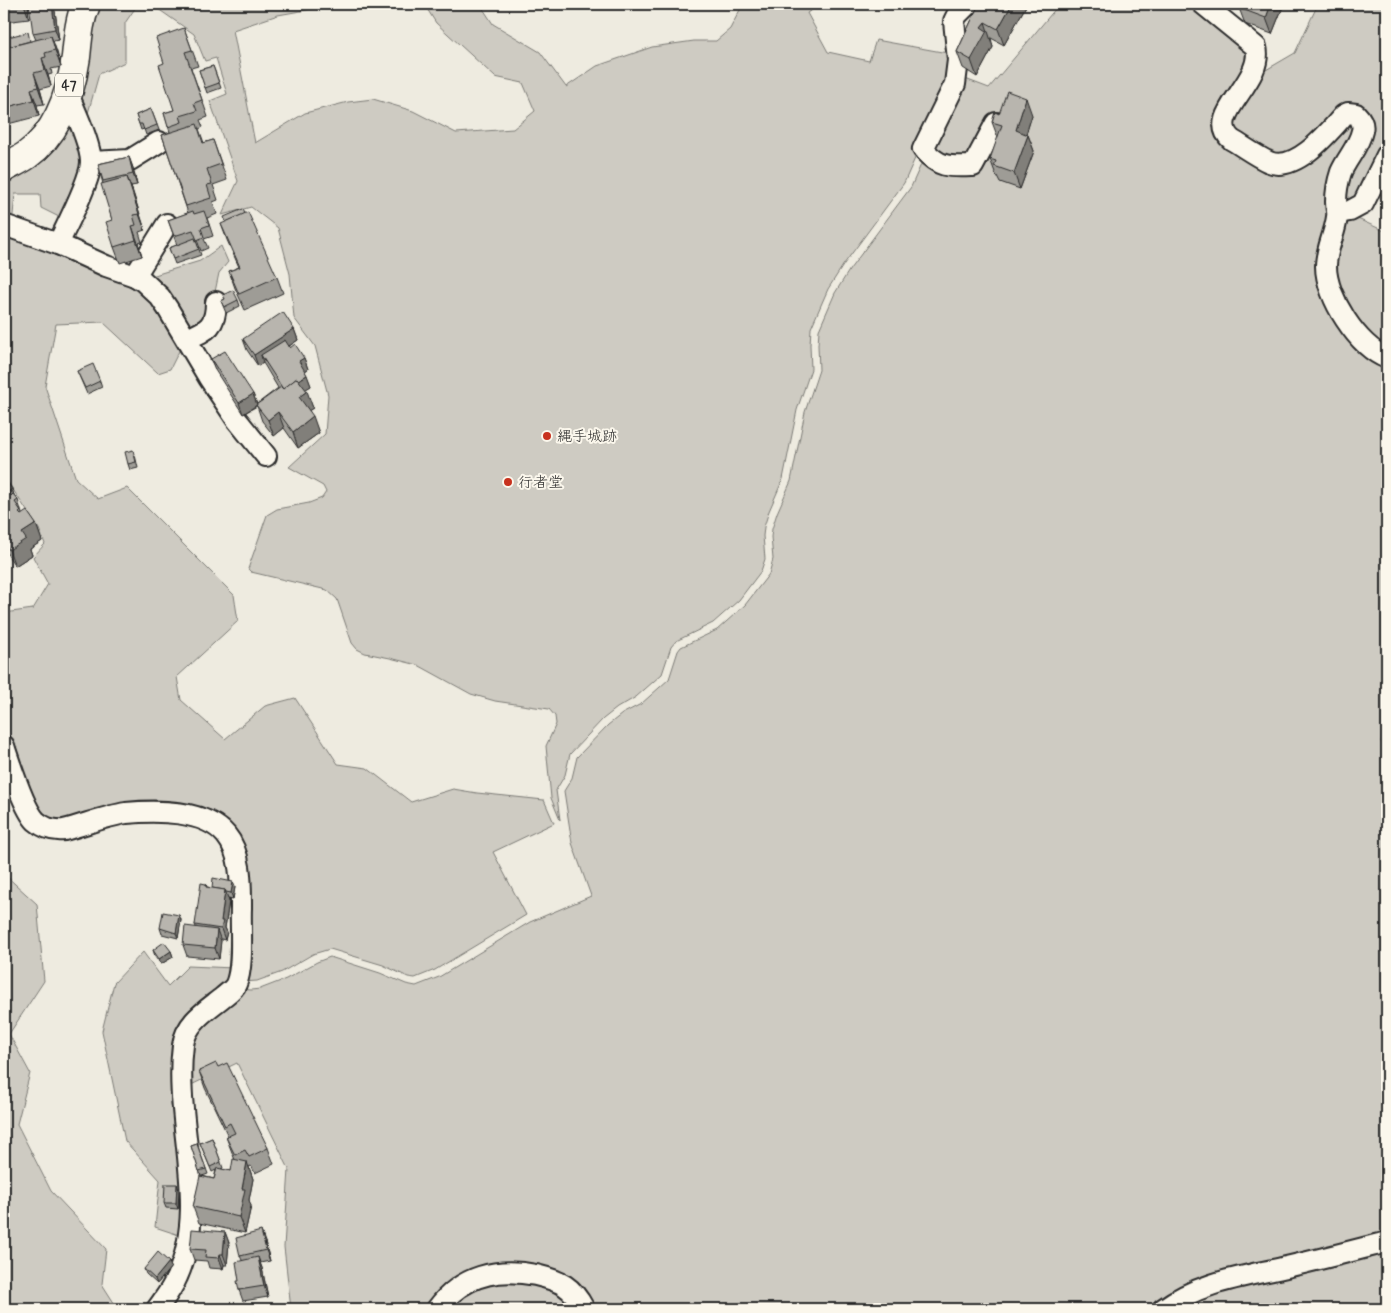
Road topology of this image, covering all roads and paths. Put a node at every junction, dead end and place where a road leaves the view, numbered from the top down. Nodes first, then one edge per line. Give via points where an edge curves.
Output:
1 (86, 4) edge
2 (968, 4) edge
3 (1203, 4) edge
4 (67, 92) junction
5 (996, 123) edge
6 (160, 142) edge
7 (1387, 155) edge
8 (91, 162) junction
9 (4, 168) edge
10 (1338, 212) junction
11 (167, 224) edge
12 (4, 225) edge
13 (58, 244) junction
14 (136, 276) junction
15 (216, 302) dead end
16 (187, 339) junction
17 (1387, 358) edge
18 (266, 456) dead end
19 (4, 746) edge
20 (1387, 1242) edge
21 (156, 1309) edge
22 (437, 1309) edge
23 (584, 1309) edge
24 (1163, 1309) edge

1 - 4 main road, 47 via 79,20
2 - 5 street via 954,21 958,60 955,84 924,149 941,165 972,166
3 - 10 street via 1256,46 1258,55 1245,87 1226,115 1224,128 1232,140 1270,162 1284,163 1310,150 1344,115 1356,114 1362,121 1362,132 1341,172 1336,201
4 - 8 street
4 - 9 main road, 47 via 63,109 41,142 28,155
6 - 8 street via 130,160
7 - 10 street via 1363,204 1350,211
8 - 13 street via 89,174
10 - 17 street via 1326,264 1329,284 1357,336
11 - 14 street
12 - 13 street
13 - 14 street
14 - 16 street via 160,297
15 - 16 street via 216,317 205,331
16 - 18 street via 237,420
19 - 21 street via 28,809 36,822 43,826 64,830 125,813 187,814 209,821 226,835 238,863 241,885 240,969 236,984 189,1028 183,1044 182,1087 191,1186 190,1221 183,1260 176,1278
20 - 24 street via 1216,1283 1188,1293
22 - 23 street via 455,1290 474,1279 519,1271 561,1282 574,1292

